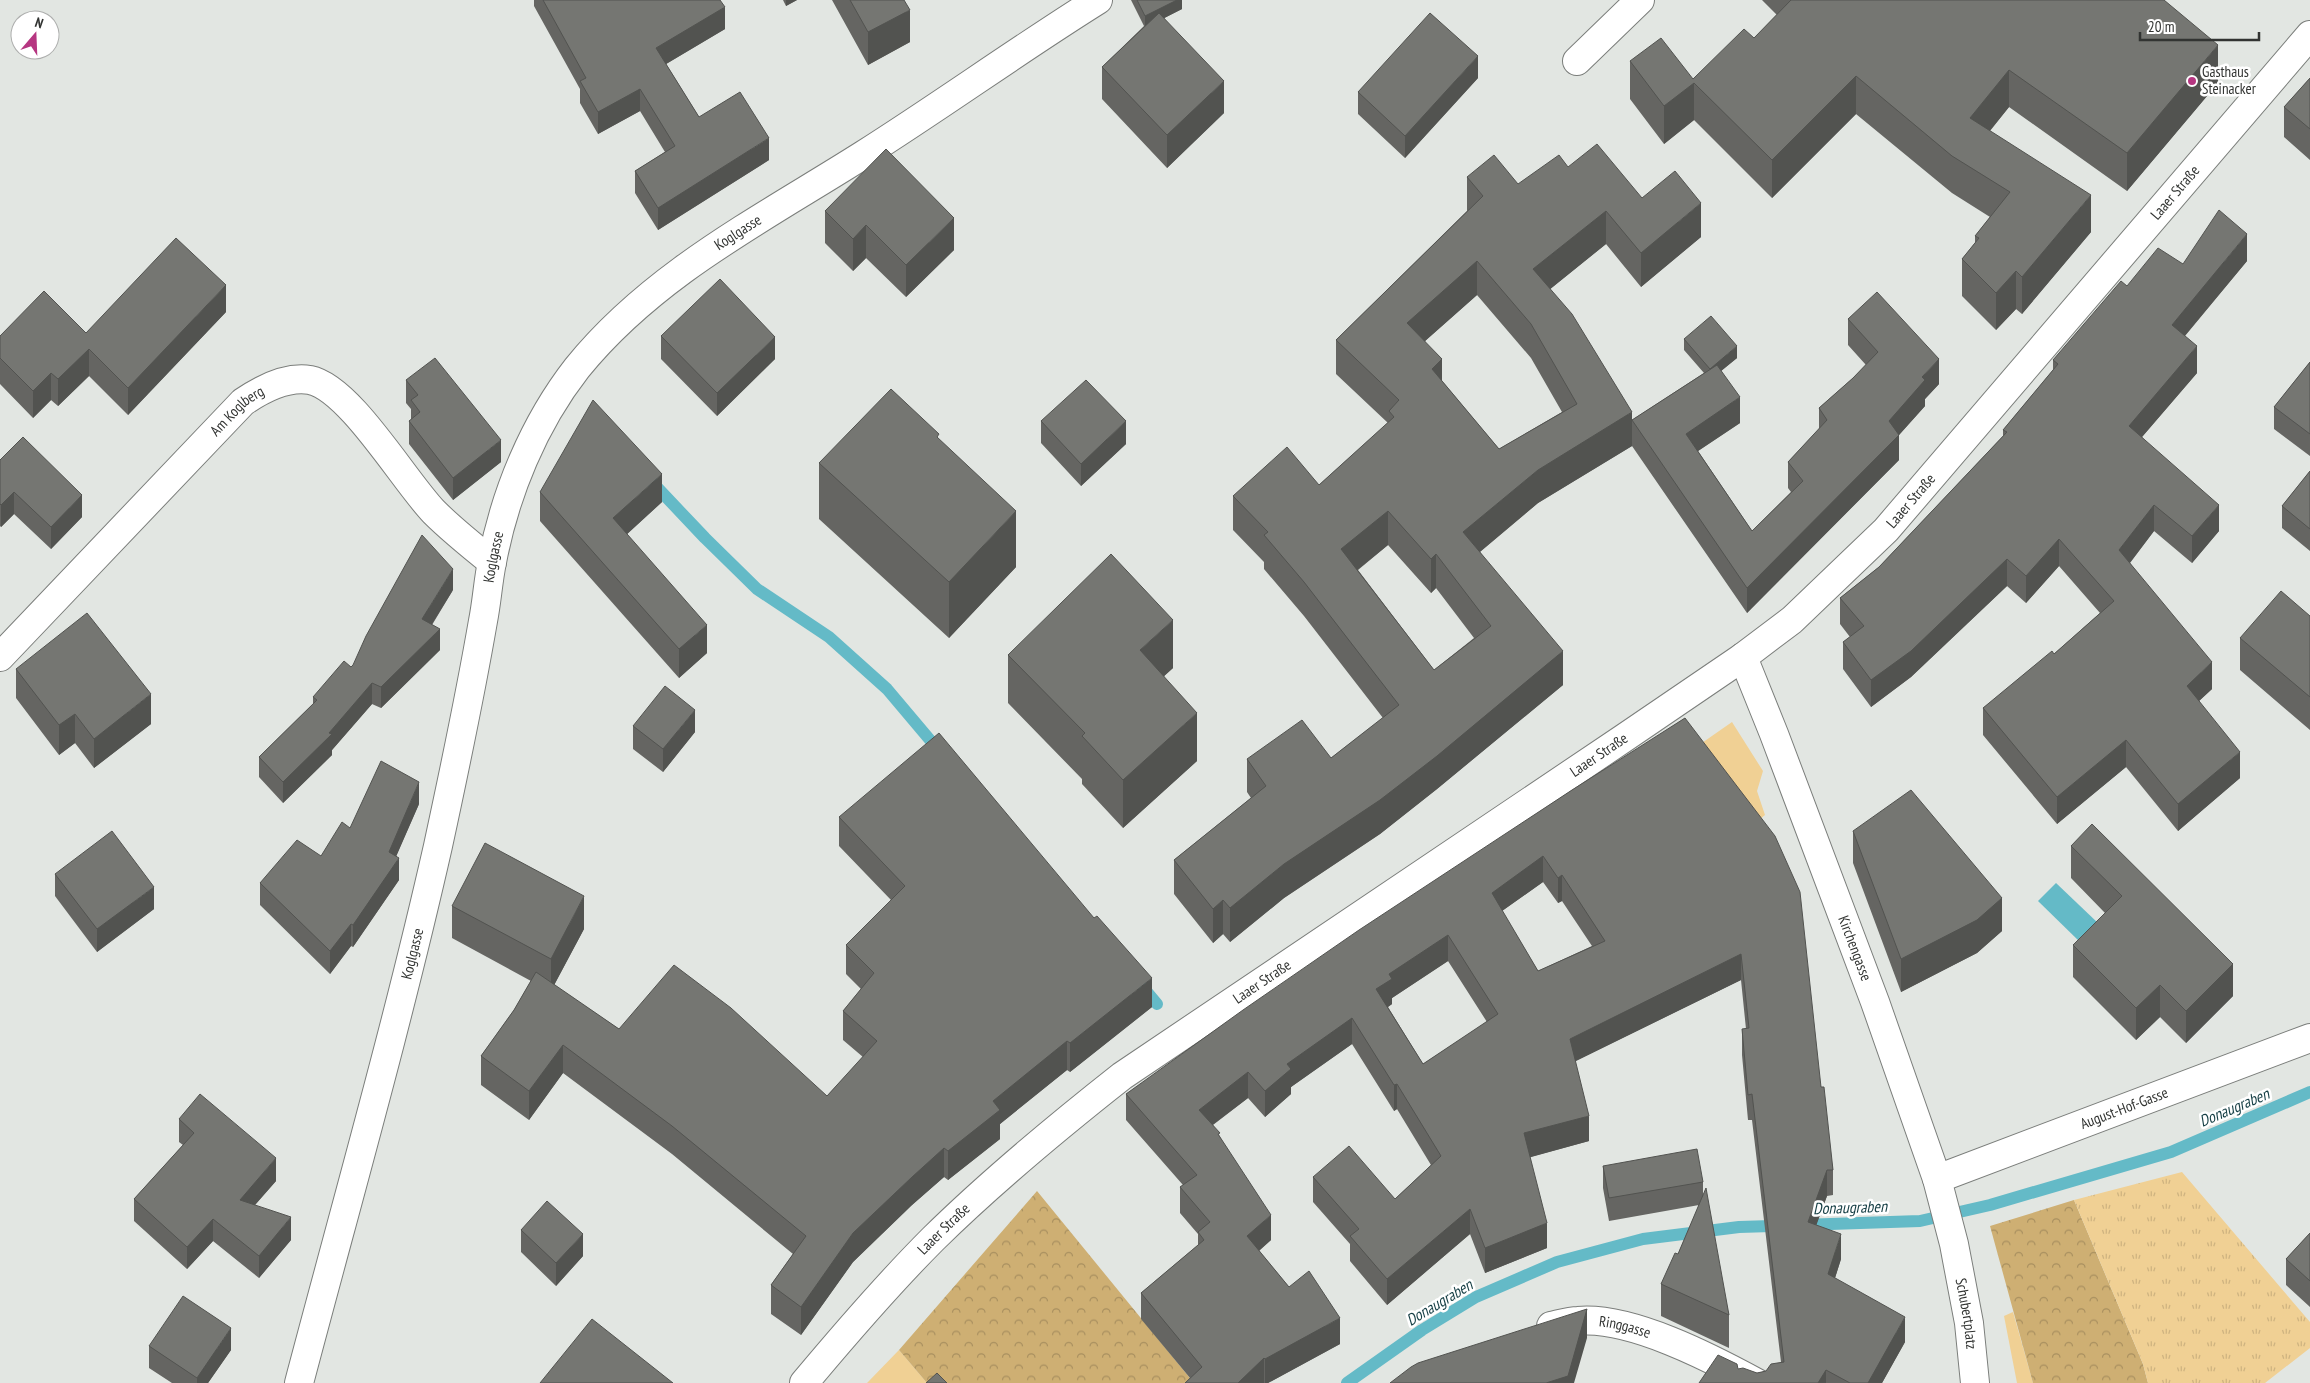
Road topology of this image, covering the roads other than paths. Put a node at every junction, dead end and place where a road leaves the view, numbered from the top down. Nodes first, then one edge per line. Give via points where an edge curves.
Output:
1 (1098, 0) edge
2 (1640, 0) edge
3 (2310, 35) edge
4 (1577, 62) dead end
5 (492, 562) junction
6 (0, 657) edge
7 (1742, 657) junction
8 (2310, 1038) edge
9 (1941, 1191) junction
10 (1954, 1244) joint
11 (1526, 1333) edge
12 (299, 1383) edge
13 (804, 1383) edge
14 (1757, 1383) edge
15 (1975, 1383) edge

1 - 5 street, Koglgasse via 866,154 702,256 668,280 628,316 579,366 538,429 512,488
2 - 4 street
3 - 7 street, Laaer Straße via 1886,530 1792,620
5 - 6 street, Am Koglberg via 433,511 346,402 328,386 310,380 287,381 260,391 243,402
5 - 12 street, Koglgasse via 484,619 438,847
7 - 9 street, Kirchengasse via 1875,1002
7 - 13 street, Laaer Straße via 1114,1082 1046,1136 932,1240
8 - 9 street, August-Hof-Gasse
9 - 10 street, Kirchengasse
10 - 15 street, Schubertplatz via 1969,1323
11 - 14 street, Ringgasse via 1578,1320 1606,1322 1671,1342

